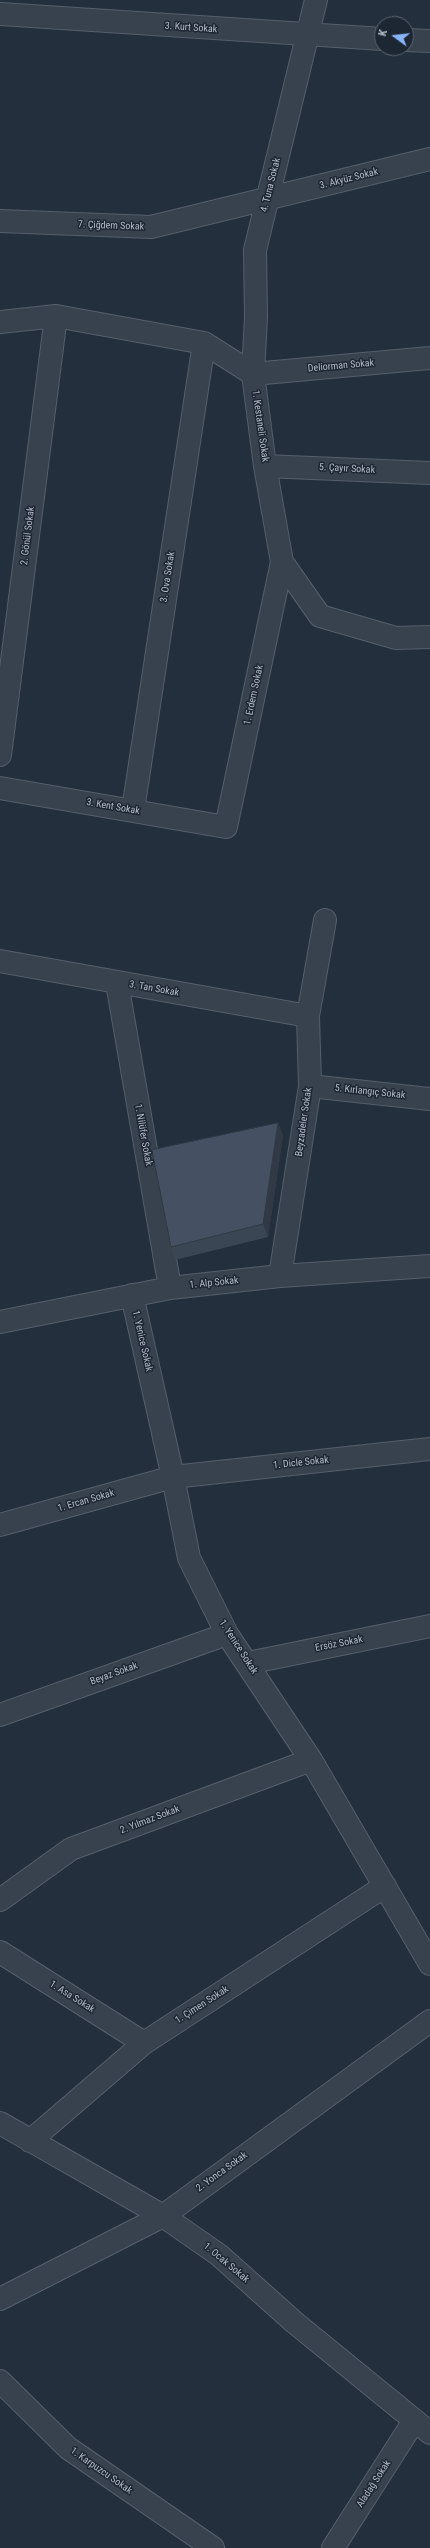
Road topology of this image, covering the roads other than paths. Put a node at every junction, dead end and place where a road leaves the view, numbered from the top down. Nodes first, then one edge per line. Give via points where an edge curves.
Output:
1 (316, 0) edge
2 (0, 14) edge
3 (307, 36) junction
4 (374, 39) edge
5 (414, 40) edge
6 (430, 41) edge
7 (430, 159) edge
8 (267, 199) junction
9 (0, 221) edge
10 (56, 316) junction
11 (0, 322) edge
12 (204, 343) junction
13 (430, 358) edge
14 (253, 374) junction
15 (265, 466) junction
16 (430, 473) edge
17 (282, 562) junction
18 (430, 637) edge
19 (0, 755) edge
20 (0, 788) edge
21 (133, 810) junction
22 (226, 828) joint
23 (325, 920) dead end
24 (0, 961) edge
25 (117, 983) junction
26 (308, 1016) junction
27 (310, 1086) junction
28 (430, 1099) edge
29 (430, 1266) edge
30 (280, 1276) junction
31 (170, 1288) junction
32 (132, 1295) junction
33 (0, 1322) edge
34 (430, 1449) edge
35 (173, 1477) junction
36 (0, 1525) edge
37 (428, 1630) edge
38 (227, 1634) junction
39 (248, 1663) junction
40 (0, 1715) edge
41 (311, 1760) junction
42 (386, 1886) junction
43 (0, 1900) edge
44 (0, 1952) edge
45 (430, 1964) edge
46 (430, 2021) edge
47 (144, 2043) junction
48 (0, 2123) edge
49 (30, 2141) junction
50 (163, 2216) junction
51 (0, 2299) edge
52 (0, 2381) edge
53 (422, 2427) edge
54 (212, 2548) edge
55 (333, 2548) edge

1 - 3 street, 4. Tuna Sokak
2 - 3 street, 3. Kurt Sokak
3 - 4 street, 3. Kurt Sokak
3 - 8 street, 4. Tuna Sokak
5 - 6 street
7 - 8 street, 3. Akyüz Sokak
8 - 9 street, 7. Çiğdem Sokak via 151,227
8 - 14 street, 4. Tuna Sokak via 255,250 256,317
10 - 11 street
10 - 12 street
10 - 19 street, 2. Gönül Sokak
12 - 14 street
12 - 21 street, 3. Ova Sokak
13 - 14 street, Deliorman Sokak
14 - 15 street, 1. Kestaneli Sokak
15 - 16 street, 5. Çayır Sokak
15 - 17 street, 1. Kestaneli Sokak
17 - 18 street, 1. Kestaneli Sokak via 320,616 396,638
17 - 22 street, 1. Erdem Sokak
20 - 21 street, 3. Kent Sokak
21 - 22 street, 3. Kent Sokak
23 - 26 street, Beyzadeler Sokak
24 - 25 street, 3. Tan Sokak
25 - 26 street, 3. Tan Sokak
25 - 31 street, 1. Nilüfer Sokak
26 - 27 street, Beyzadeler Sokak
27 - 28 street, 5. Kırlangıç Sokak
27 - 30 street, Beyzadeler Sokak
29 - 30 street, 1. Alp Sokak
30 - 31 street, 1. Alp Sokak
31 - 32 street, 1. Alp Sokak
32 - 33 street, 1. Alp Sokak
32 - 35 street, 1. Yenice Sokak
34 - 35 street, 1. Dicle Sokak
35 - 36 street, 1. Ercan Sokak
35 - 38 street, 1. Yenice Sokak via 188,1558
37 - 39 street, Ersöz Sokak
38 - 39 street, 1. Yenice Sokak
38 - 40 street, Beyaz Sokak
39 - 41 street, 1. Yenice Sokak
41 - 42 street, 1. Yenice Sokak
41 - 43 street, 2. Yılmaz Sokak via 71,1849
42 - 45 street, 1. Yenice Sokak
42 - 47 street, 1. Çimen Sokak
44 - 47 street, 1. Asa Sokak
46 - 50 street, 2. Yonca Sokak
47 - 49 street, 1. Çimen Sokak
48 - 49 street, 1. Ocak Sokak
49 - 50 street, 1. Ocak Sokak
50 - 51 street, 2. Yonca Sokak
50 - 53 street, 1. Ocak Sokak via 219,2255 294,2322
52 - 54 street, 1. Karpuzcu Sokak via 68,2448
53 - 55 street, Aladağ Sokak

